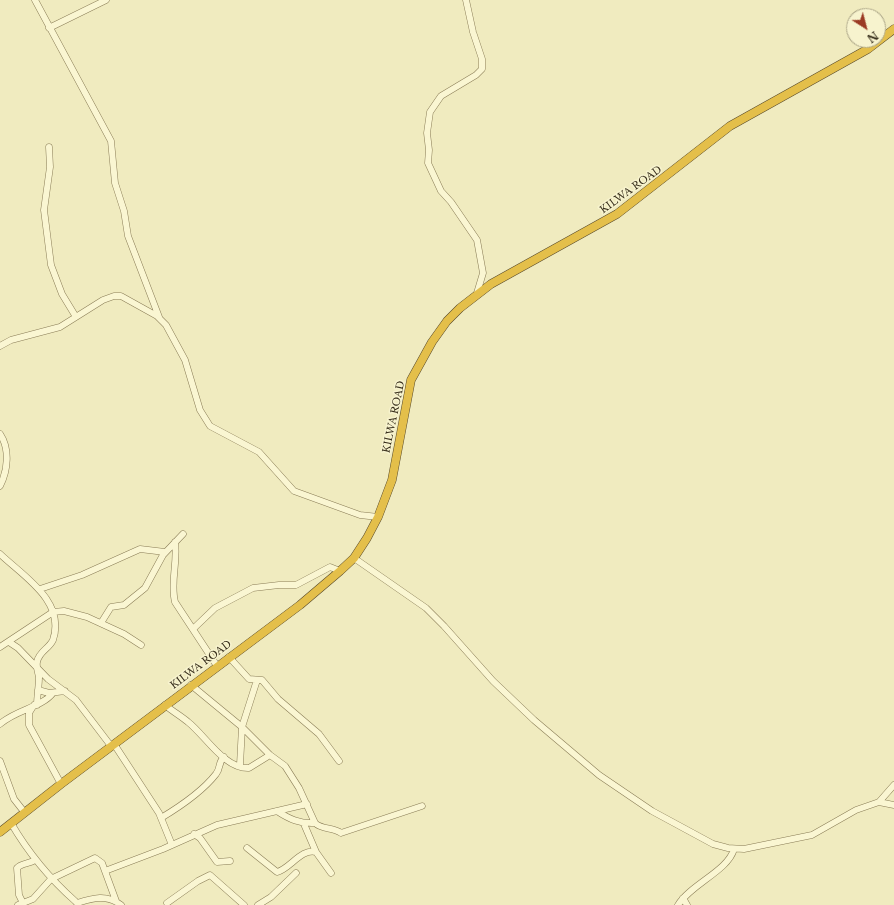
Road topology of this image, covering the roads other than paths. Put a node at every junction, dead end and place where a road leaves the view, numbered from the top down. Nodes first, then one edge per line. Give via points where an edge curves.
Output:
1 (35, 0) edge
2 (106, 0) edge
3 (466, 0) edge
4 (49, 28) junction
5 (894, 28) edge
6 (49, 147) dead end
7 (477, 293) junction
8 (76, 317) junction
9 (159, 317) junction
10 (0, 346) edge
11 (0, 434) edge
12 (0, 486) edge
13 (378, 518) junction
14 (183, 534) dead end
15 (175, 542) junction
16 (165, 552) junction
17 (0, 554) edge
18 (354, 558) junction
19 (340, 572) junction
20 (40, 588) junction
21 (53, 612) junction
22 (101, 623) junction
23 (193, 629) junction
24 (9, 642) junction
25 (141, 645) dead end
26 (0, 647) edge
27 (229, 657) junction
28 (36, 666) junction
29 (217, 666) junction
30 (257, 680) junction
31 (192, 685) junction
32 (38, 690) junction
33 (65, 691) junction
34 (54, 693) junction
35 (35, 705) junction
36 (165, 705) junction
37 (0, 724) edge
38 (242, 727) junction
39 (112, 745) junction
40 (270, 755) junction
41 (224, 757) junction
42 (339, 760) dead end
43 (0, 761) edge
44 (240, 765) junction
45 (61, 784) junction
46 (894, 786) edge
47 (879, 802) junction
48 (307, 804) junction
49 (894, 805) edge
50 (422, 806) dead end
51 (277, 810) junction
52 (25, 813) junction
53 (161, 818) junction
54 (11, 823) junction
55 (315, 823) junction
56 (304, 824) junction
57 (0, 832) edge
58 (194, 834) junction
59 (172, 845) junction
60 (247, 848) dead end
61 (734, 849) junction
62 (316, 852) junction
63 (35, 860) junction
64 (230, 861) dead end
65 (105, 871) junction
66 (296, 873) dead end
67 (331, 874) dead end
68 (51, 879) junction
69 (683, 898) junction
70 (116, 901) junction
71 (20, 904) edge
72 (79, 904) edge
73 (167, 904) dead end
74 (121, 905) edge
75 (244, 905) edge
76 (258, 905) edge
77 (678, 905) edge
78 (688, 905) edge

1 - 4 street
2 - 4 street
3 - 7 street via 482,59 482,69 441,96 430,112 427,133 428,163 443,195 451,202 477,240 483,273
4 - 9 street via 110,141 115,183 124,211 128,236
5 - 7 highway, KILWA ROAD via 868,49 725,130 606,221
6 - 8 street via 50,167 44,210 51,265 62,294
7 - 13 highway, KILWA ROAD via 447,321 432,342 412,380 392,480
8 - 9 street via 103,300 118,295
8 - 10 street via 60,327 11,340
9 - 13 street via 168,328 185,360 200,410 210,426 259,452 294,492 360,515
11 - 12 street via 7,455 5,473
13 - 18 highway, KILWA ROAD
14 - 15 street
15 - 16 street
15 - 23 street via 173,595 177,607
16 - 20 street via 140,549 85,574
16 - 22 street via 145,588 124,605 111,607
17 - 20 street
18 - 19 highway, KILWA ROAD
18 - 61 street via 426,608 534,720 599,775 638,802 694,835 713,844
19 - 23 street via 330,568 296,585 253,588 215,608
19 - 27 highway, KILWA ROAD
20 - 21 street
21 - 22 street via 73,612
21 - 24 street
21 - 28 street via 55,623 52,641 40,654
22 - 25 street
23 - 29 street
24 - 26 street
24 - 28 street
27 - 29 highway, KILWA ROAD
27 - 30 street via 245,676 250,680
28 - 32 street via 39,677
28 - 33 street via 44,676
29 - 31 highway, KILWA ROAD
30 - 38 street
30 - 42 street via 262,680 278,699 319,734
31 - 36 highway, KILWA ROAD
31 - 38 street
32 - 34 street
32 - 35 street
33 - 34 street
33 - 39 street via 76,700
34 - 35 street via 47,701
35 - 37 street via 17,712
35 - 45 street via 29,713 29,725
36 - 39 highway, KILWA ROAD
36 - 41 street via 187,721
38 - 40 street
38 - 44 street
39 - 45 highway, KILWA ROAD
39 - 53 street
40 - 44 street via 249,768
40 - 48 street via 288,769
41 - 44 street
41 - 53 street via 213,778 194,796
43 - 52 street via 14,799
45 - 52 highway, KILWA ROAD
46 - 47 street
47 - 49 street
47 - 61 street via 856,810 812,835
48 - 51 street
48 - 55 street
50 - 55 street via 341,833
51 - 56 street
51 - 58 street via 230,821
52 - 54 highway, KILWA ROAD
53 - 59 street
54 - 57 highway, KILWA ROAD
54 - 63 street
55 - 56 street
56 - 62 street
58 - 59 street
58 - 64 street via 200,838 217,862
59 - 65 street
60 - 62 street via 277,872 303,855
61 - 69 street via 731,859
62 - 67 street
63 - 68 street
63 - 71 street via 17,868
65 - 68 street via 100,860 95,858
65 - 70 street
66 - 76 street via 271,897
68 - 71 street via 38,895
68 - 72 street
69 - 77 street
69 - 78 street
70 - 72 street via 91,898
70 - 74 street
73 - 75 street via 198,881 210,876

